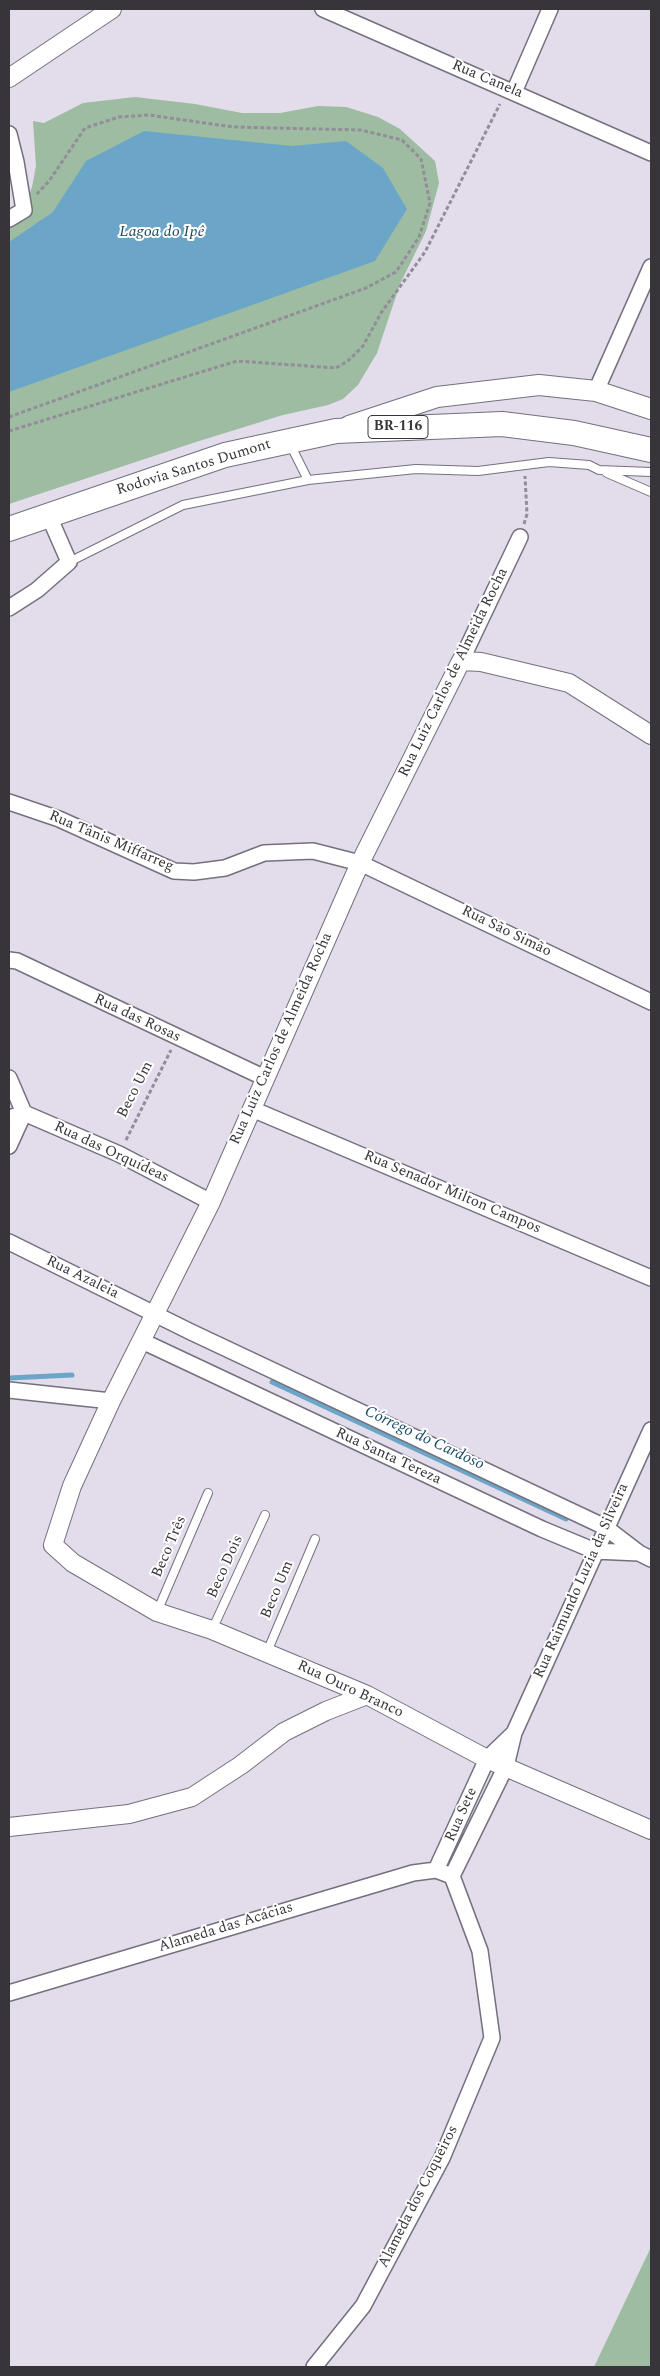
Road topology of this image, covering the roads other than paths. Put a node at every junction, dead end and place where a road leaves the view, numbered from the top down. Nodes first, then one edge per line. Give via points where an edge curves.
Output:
1 (112, 9) edge
2 (323, 9) edge
3 (550, 9) edge
4 (9, 78) edge
5 (511, 90) junction
6 (9, 134) edge
7 (651, 153) edge
8 (9, 219) edge
9 (651, 266) edge
10 (596, 391) junction
11 (651, 409) edge
12 (336, 431) junction
13 (288, 440) junction
14 (651, 450) edge
15 (599, 470) junction
16 (651, 472) edge
17 (308, 480) junction
18 (651, 492) edge
19 (48, 514) junction
20 (9, 528) edge
21 (520, 537) road end
22 (69, 562) junction
23 (9, 608) edge
24 (461, 661) junction
25 (651, 736) edge
26 (9, 802) edge
27 (360, 862) junction
28 (9, 960) edge
29 (651, 1002) edge
30 (9, 1078) edge
31 (265, 1078) junction
32 (252, 1109) junction
33 (24, 1113) junction
34 (9, 1118) edge
35 (9, 1146) edge
36 (211, 1202) junction
37 (9, 1242) edge
38 (651, 1278) edge
39 (155, 1314) junction
40 (142, 1341) junction
41 (9, 1390) edge
42 (111, 1401) junction
43 (651, 1430) edge
44 (208, 1493) dead end
45 (265, 1515) dead end
46 (605, 1527) junction
47 (315, 1539) dead end
48 (53, 1545) joint
49 (595, 1551) junction
50 (645, 1556) edge
51 (157, 1612) junction
52 (212, 1630) junction
53 (267, 1652) junction
54 (367, 1695) junction
55 (514, 1733) junction
56 (487, 1759) junction
57 (506, 1766) junction
58 (9, 1828) edge
59 (651, 1830) edge
60 (444, 1873) junction
61 (9, 1993) edge
62 (314, 2367) edge

1 - 4 street
2 - 5 street, Rua Canela
3 - 5 street
5 - 7 street, Rua Canela
6 - 8 street via 24,210
9 - 10 street
10 - 11 main road
10 - 12 main road via 539,385 437,397
12 - 13 highway, Rodovia Santos Dumont / BR-116
12 - 14 highway, Rodovia Santos Dumont / BR-116 via 502,424 565,432
13 - 17 lane
13 - 19 highway, Rodovia Santos Dumont / BR-116 via 225,455
15 - 16 lane
15 - 17 lane via 589,465 549,462 478,471 416,469
15 - 18 lane
17 - 22 lane via 183,505
19 - 20 highway, Rodovia Santos Dumont / BR-116
19 - 22 street
21 - 24 street, Rua Luiz Carlos de Almeida Rocha
22 - 23 street via 37,590
24 - 25 street via 481,662 569,683
24 - 27 street, Rua Luiz Carlos de Almeida Rocha
26 - 27 street, Rua Tânis Miffarreg via 59,819 174,871 225,868 264,853 313,851
27 - 29 street, Rua São Simão
27 - 31 street, Rua Luiz Carlos de Almeida Rocha
28 - 31 street, Rua das Rosas
30 - 33 street
31 - 32 street, Rua Luiz Carlos de Almeida Rocha
32 - 36 street, Rua Luiz Carlos de Almeida Rocha
32 - 38 street, Rua Senador Milton Campos
33 - 34 street
33 - 35 street
33 - 36 street, Rua das Orquídeas via 119,1154
36 - 39 street, Rua Luiz Carlos de Almeida Rocha
37 - 39 street, Rua Azaleia
39 - 40 street, Rua Luiz Carlos de Almeida Rocha
39 - 46 street, Rua Santa Tereza
40 - 42 street, Rua Luiz Carlos de Almeida Rocha
40 - 49 street, Rua Santa Tereza
41 - 42 street
42 - 48 street, Rua Luiz Carlos de Almeida Rocha via 72,1486
43 - 46 street, Rua Raimundo Luzia da Silveira
44 - 51 lane, Beco Três
45 - 52 lane, Beco Dois
46 - 49 street, Rua Raimundo Luzia da Silveira
46 - 50 street, Rua Santa Tereza
47 - 53 lane, Beco Um
48 - 51 street, Rua Ouro Branco via 73,1563
49 - 50 street, Rua Santa Tereza
49 - 55 street, Rua Raimundo Luzia da Silveira
51 - 52 street, Rua Ouro Branco
52 - 53 street, Rua Ouro Branco
53 - 54 street, Rua Ouro Branco
54 - 56 street, Rua Ouro Branco
54 - 58 street via 284,1732 192,1797 129,1814
55 - 56 street, Rua Raimundo Luzia da Silveira
55 - 57 street, Rua Raimundo Luzia da Silveira
56 - 57 street, Rua Ouro Branco
56 - 60 street, Rua Sete
57 - 59 street, Rua Ouro Branco
57 - 60 street, Rua Sete
60 - 61 street, Alameda das Acácias via 413,1873
60 - 62 street, Alameda dos Coqueiros via 480,1951 492,2038 442,2158 363,2306

